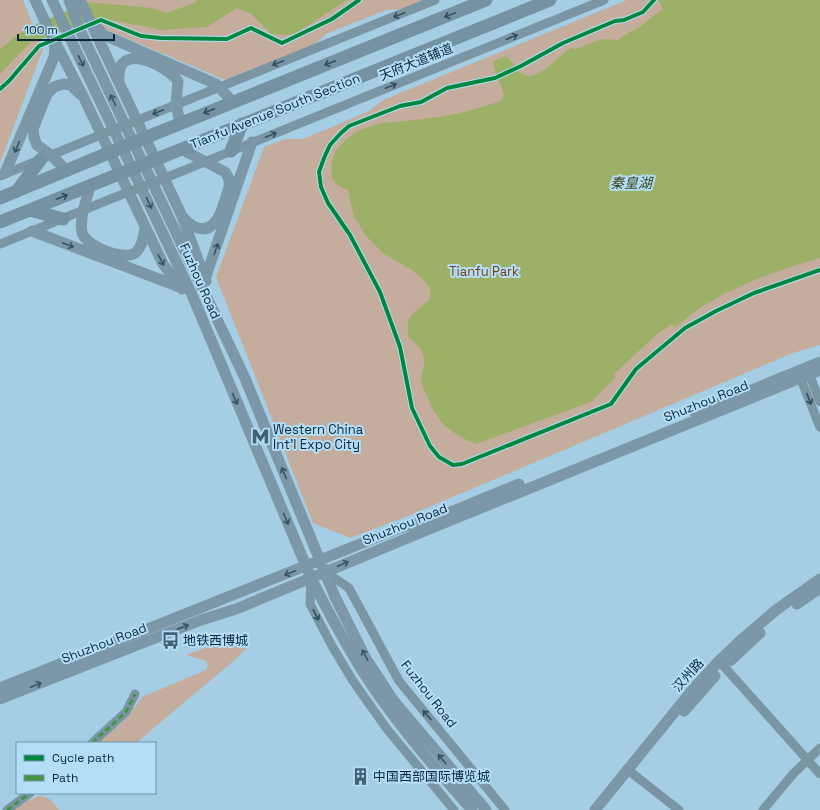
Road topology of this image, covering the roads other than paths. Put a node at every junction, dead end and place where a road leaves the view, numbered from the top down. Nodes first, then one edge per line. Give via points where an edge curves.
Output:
1 (35, 0) edge
2 (52, 0) edge
3 (68, 0) edge
4 (80, 0) edge
5 (435, 0) edge
6 (486, 0) edge
7 (550, 0) edge
8 (604, 0) edge
9 (86, 15) junction
10 (50, 32) junction
11 (119, 86) junction
12 (220, 87) junction
13 (84, 98) junction
14 (233, 102) junction
15 (176, 104) junction
16 (180, 123) junction
17 (242, 124) junction
18 (252, 142) junction
19 (180, 149) junction
20 (231, 151) junction
21 (46, 157) junction
22 (206, 161) junction
23 (66, 171) junction
24 (3, 174) edge
25 (90, 186) junction
26 (16, 192) junction
27 (0, 198) edge
28 (30, 210) junction
29 (84, 210) junction
30 (182, 216) junction
31 (63, 219) junction
32 (0, 222) edge
33 (145, 228) junction
34 (32, 231) junction
35 (0, 244) edge
36 (205, 279) junction
37 (182, 289) junction
38 (820, 362) edge
39 (820, 370) edge
40 (803, 373) junction
41 (225, 374) junction
42 (244, 376) junction
43 (820, 402) edge
44 (820, 427) edge
45 (320, 561) junction
46 (306, 566) junction
47 (325, 572) junction
48 (311, 578) junction
49 (820, 579) edge
50 (820, 588) edge
51 (722, 664) junction
52 (0, 688) edge
53 (135, 694) dead end
54 (0, 699) edge
55 (93, 742) edge
56 (820, 748) edge
57 (806, 760) junction
58 (633, 774) junction
59 (820, 774) edge
60 (29, 794) edge
61 (7, 810) edge
62 (454, 810) edge
63 (472, 810) edge
64 (486, 810) edge
65 (506, 810) edge
66 (595, 810) edge
67 (605, 810) edge
68 (679, 810) edge
69 (763, 810) edge

1 - 10 main road
2 -> 41 main road, Fuzhou Road via 193,297
42 -> 3 main road, Fuzhou Road via 83,37
4 - 9 main road
5 -> 12 street
6 -> 14 highway, Tianfu Avenue South Section
7 - 17 highway, Tianfu Avenue South Section
18 -> 8 street, 天府大道辅道
9 - 11 main road
9 - 12 main road via 104,35
10 - 13 main road
10 -> 24 main road via 55,48 54,57
11 - 15 main road via 119,71 123,63 139,59 148,61 169,71 178,81
11 - 30 main road
12 - 14 main road
12 - 15 street
13 - 21 main road via 71,85 62,84 47,94 33,129 37,145
13 - 33 main road
14 -> 16 highway, Tianfu Avenue South Section
15 - 16 main road
15 -> 21 street, bridge
16 - 23 highway, Tianfu Avenue South Section, bridge
17 - 19 highway, Tianfu Avenue South Section
17 - 20 highway
18 - 20 street, 天府大道辅道
36 -> 18 main road
19 - 22 main road
19 - 25 highway, Tianfu Avenue South Section, bridge
20 - 22 street, 天府大道辅道
21 - 23 main road
21 - 24 street
21 - 26 highway
22 - 29 street, 天府大道辅道, bridge
22 - 30 main road via 225,172 230,182 217,220 207,228 200,228
23 - 26 highway, Tianfu Avenue South Section
28 -> 25 highway, Tianfu Avenue South Section
25 - 29 main road
26 - 27 highway, Tianfu Avenue South Section
28 - 31 highway
28 - 32 highway, Tianfu Avenue South Section
29 - 31 street, 天府大道辅道
29 - 33 main road via 82,234 93,246 118,254 128,256 136,253 144,239
30 - 36 main road
31 - 34 street, 天府大道辅道
33 -> 37 main road via 163,264
34 - 35 street, 天府大道辅道
34 -> 37 main road
36 - 42 main road
37 - 41 main road
38 - 40 main road, Shuzhou Road
39 - 40 main road, Shuzhou Road
40 - 43 street
40 -> 44 street
40 - 45 main road, Shuzhou Road via 436,518 400,528
47 -> 40 main road, Shuzhou Road
41 -> 46 main road, Fuzhou Road
45 -> 42 main road, Fuzhou Road
45 - 46 main road, Shuzhou Road
45 - 47 main road, Fuzhou Road
46 - 48 main road, Fuzhou Road
46 -> 52 main road, Shuzhou Road
47 - 48 main road, Shuzhou Road
64 -> 47 main road, Fuzhou Road via 393,700 378,678 365,657
65 -> 47 street, Fuzhou Road via 399,681 349,588
54 -> 48 main road, Shuzhou Road
48 -> 62 street, Fuzhou Road via 310,604 353,681 386,729
48 - 63 main road, Fuzhou Road via 350,650 389,710
49 - 51 main road, 汉州路 via 776,610 740,641
50 - 51 main road, 汉州路 via 792,607
51 - 57 street
51 - 58 main road, 汉州路
51 - 66 main road, 汉州路 via 684,700
53 - 55 street via 126,712
56 - 57 street
57 - 59 street
57 - 69 street
58 - 67 main road, 汉州路
58 - 68 street
60 - 61 street

